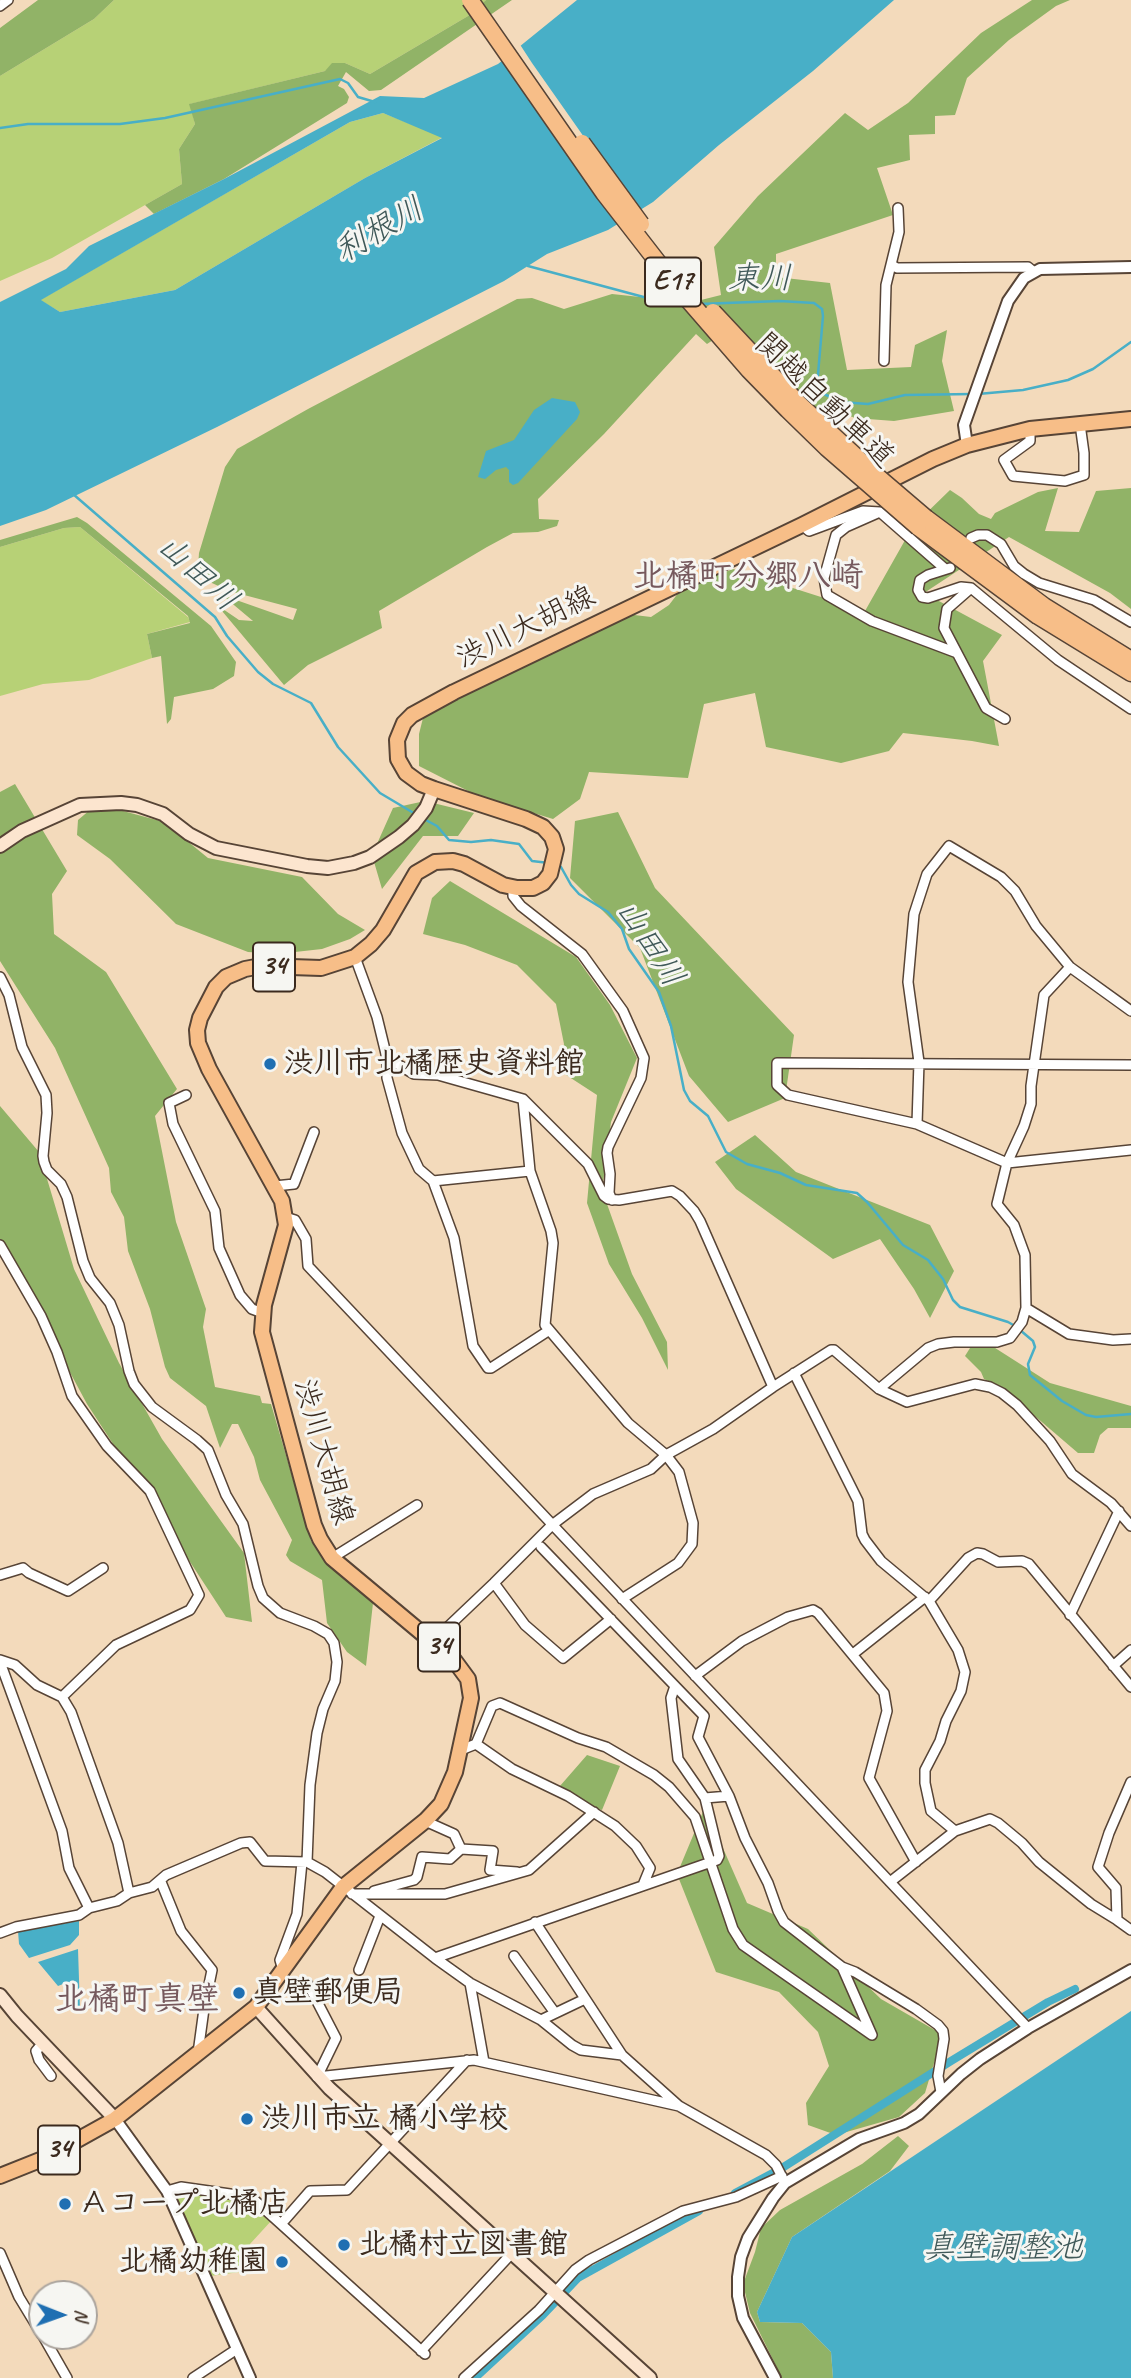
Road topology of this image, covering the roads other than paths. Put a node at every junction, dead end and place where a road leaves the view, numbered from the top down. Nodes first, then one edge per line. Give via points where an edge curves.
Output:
1 (8, 0) edge
2 (470, 0) edge
3 (483, 0) edge
4 (0, 6) edge
5 (898, 208) dead end
6 (891, 265) junction
7 (1131, 267) edge
8 (1034, 272) junction
9 (884, 361) dead end
10 (1131, 419) edge
11 (1080, 424) junction
12 (1030, 429) junction
13 (967, 445) junction
14 (880, 512) junction
15 (922, 522) junction
16 (802, 525) junction
17 (971, 538) dead end
18 (971, 589) junction
19 (1131, 622) edge
20 (957, 653) junction
21 (1131, 660) edge
22 (1131, 673) edge
23 (1131, 709) edge
24 (1005, 719) dead end
25 (435, 789) junction
26 (0, 846) edge
27 (513, 887) junction
28 (355, 957) junction
29 (1070, 967) junction
30 (0, 977) edge
31 (1131, 1010) edge
32 (387, 1058) junction
33 (919, 1062) junction
34 (1035, 1064) junction
35 (1131, 1065) edge
36 (186, 1095) dead end
37 (523, 1099) junction
38 (918, 1124) junction
39 (314, 1132) dead end
40 (1131, 1150) edge
41 (1007, 1163) junction
42 (530, 1171) junction
43 (433, 1181) junction
44 (275, 1186) junction
45 (612, 1200) junction
46 (285, 1217) junction
47 (0, 1245) edge
48 (1026, 1308) junction
49 (262, 1313) junction
50 (548, 1331) junction
51 (1131, 1339) edge
52 (794, 1373) junction
53 (773, 1387) junction
54 (878, 1389) junction
55 (666, 1455) junction
56 (417, 1505) dead end
57 (1119, 1511) junction
58 (552, 1525) junction
59 (1131, 1526) edge
60 (541, 1546) dead end
61 (332, 1558) junction
62 (103, 1568) dead end
63 (0, 1575) edge
64 (494, 1583) junction
65 (622, 1599) junction
66 (927, 1599) junction
67 (1070, 1615) junction
68 (611, 1619) junction
69 (433, 1641) junction
70 (1131, 1650) edge
71 (853, 1654) junction
72 (0, 1661) edge
73 (1113, 1666) junction
74 (695, 1676) junction
75 (675, 1686) junction
76 (1131, 1687) edge
77 (62, 1697) junction
78 (476, 1744) junction
79 (461, 1750) junction
80 (1131, 1782) edge
81 (729, 1796) junction
82 (705, 1798) junction
83 (594, 1812) junction
84 (425, 1821) junction
85 (955, 1831) junction
86 (461, 1849) junction
87 (304, 1862) junction
88 (916, 1862) junction
89 (711, 1863) junction
90 (523, 1872) junction
91 (161, 1882) junction
92 (890, 1882) junction
93 (643, 1885) junction
94 (347, 1891) junction
95 (129, 1893) junction
96 (373, 1894) junction
97 (89, 1908) junction
98 (380, 1916) junction
99 (1117, 1920) junction
100 (535, 1922) junction
101 (1131, 1930) edge
102 (0, 1933) edge
103 (514, 1956) dead end
104 (435, 1958) junction
105 (842, 1967) junction
106 (283, 1970) junction
107 (359, 1970) dead end
108 (1131, 1970) edge
109 (470, 1983) junction
110 (308, 1984) dead end
111 (0, 1996) edge
112 (585, 1999) junction
113 (256, 2007) junction
114 (555, 2013) junction
115 (541, 2020) junction
116 (1028, 2028) junction
117 (43, 2043) junction
118 (198, 2053) junction
119 (621, 2055) junction
120 (467, 2060) junction
121 (484, 2062) junction
122 (51, 2076) dead end
123 (317, 2077) junction
124 (941, 2092) junction
125 (679, 2106) junction
126 (115, 2119) junction
127 (390, 2143) junction
128 (2, 2172) edge
129 (781, 2174) junction
130 (167, 2191) junction
131 (282, 2223) junction
132 (513, 2252) junction
133 (0, 2253) edge
134 (560, 2295) junction
135 (28, 2312) edge
136 (237, 2349) junction
137 (50, 2350) edge
138 (67, 2378) edge
139 (193, 2378) edge
140 (250, 2378) edge
141 (464, 2378) edge
142 (650, 2378) edge
143 (775, 2378) edge

1 - 4 street
2 - 15 highway, 関越自動車道 / E17, bridge via 604,193 686,298 788,410 847,466
3 - 15 highway, 関越自動車道 / E17, bridge via 620,195 714,314 800,405
5 - 6 street via 899,232
6 - 8 street via 1028,267
6 - 9 street via 886,285
7 - 8 street
8 - 13 street via 1018,285 1009,302 964,425
10 - 11 main road, 渋川大胡線
11 - 12 main road, 渋川大胡線
11 - 12 street via 1084,475 1065,481 1013,476 1004,460 1030,441
12 - 13 main road, 渋川大胡線
13 - 16 main road, 渋川大胡線
14 - 16 street via 863,511 809,531
14 - 18 street via 947,568 920,580 922,597 961,587
14 - 20 street via 836,535 824,578 827,595 872,621
15 - 21 highway, 関越自動車道 / E17
15 - 22 highway, 関越自動車道 / E17 via 1038,616
16 - 25 main road, 渋川大胡線 via 412,715 399,731 398,760 406,773
17 - 19 street via 987,535 1001,544 1024,574 1094,600
18 - 20 street via 947,609 944,628
18 - 23 street via 1058,660
20 - 24 street via 986,708
25 - 26 main road via 426,808 399,837 370,857 328,868 216,848 163,814 137,805 73,808
25 - 27 main road, 渋川大胡線 via 526,819 552,837 556,849 543,883 533,888
27 - 28 main road, 34 via 453,861 428,865 416,873 372,944
27 - 45 street via 521,906 582,954 623,1011 642,1051 641,1078 608,1147
28 - 32 street via 369,989
28 - 44 main road, 34 via 321,968 261,966 235,972 216,987 200,1018 197,1030 202,1056
29 - 31 street
29 - 33 street via 1036,926 1016,891 949,846 926,874 914,914 908,982
29 - 34 street via 1044,995
30 - 87 street via 22,1047 46,1095 44,1162 67,1197 90,1279 110,1303 119,1325 134,1384 152,1407 208,1450 243,1524 263,1598 280,1613 328,1634 334,1643 335,1681 317,1732
32 - 37 street via 420,1076 438,1075
32 - 43 street via 387,1078 402,1133 419,1169
33 - 34 street
33 - 38 street
33 - 38 street via 777,1063 777,1085 788,1095
34 - 35 street
34 - 41 street via 1031,1104
36 - 49 street via 169,1103 173,1124 215,1211 219,1248 240,1295
37 - 42 street
37 - 45 street via 588,1164 604,1196
38 - 41 street
39 - 44 street via 294,1184
40 - 41 street
41 - 48 street via 997,1204 1014,1225 1025,1255
42 - 43 street
42 - 50 street via 553,1243 544,1318
43 - 50 street via 454,1238 473,1346 488,1368
44 - 46 main road, 34
45 - 53 street via 672,1191 688,1203
46 - 49 main road, 渋川大胡線 / 34
46 - 58 street via 295,1220 306,1239 308,1266
47 - 77 street via 41,1316 72,1396 107,1446 150,1492 199,1595 190,1610 116,1645
48 - 51 street via 1069,1334
48 - 54 street via 1010,1338 938,1344
49 - 61 main road, 渋川大胡線 / 34 via 264,1343 309,1510
50 - 55 street via 628,1423
52 - 53 street
52 - 54 street via 834,1350
52 - 66 street via 858,1501 862,1534 870,1550
53 - 55 street
54 - 57 street via 907,1402 975,1384 995,1390 1017,1405 1050,1441 1072,1475
55 - 58 street via 645,1472 593,1494
55 - 65 street via 679,1472 693,1523 692,1544 678,1563
56 - 61 street
57 - 59 street
57 - 67 street
58 - 64 street
58 - 65 street
60 - 68 street
61 - 69 main road, 渋川大胡線 / 34
62 - 63 street via 68,1591 23,1568
64 - 68 street via 525,1625 563,1658
64 - 69 street
65 - 74 street
66 - 67 street via 977,1553 998,1562 1029,1564
66 - 71 street
66 - 85 street via 958,1650 965,1672 925,1770 931,1811
67 - 73 street
68 - 75 street
69 - 79 main road, 渋川大胡線 / 34 via 468,1679 471,1699
70 - 73 street
71 - 74 street via 813,1610 788,1616 742,1641
71 - 88 street via 887,1703 869,1778
72 - 77 street via 15,1665 37,1685
72 - 97 street via 62,1831 69,1868
73 - 76 street
74 - 92 street
75 - 81 street via 704,1716 698,1737
75 - 82 street via 671,1698 678,1759
77 - 95 street via 118,1843
78 - 79 street
78 - 83 street via 512,1769
78 - 89 street via 492,1706 500,1703 606,1747 654,1775 684,1803 695,1817
79 - 84 main road, 渋川大胡線 / 34 via 441,1804
80 - 99 street via 1098,1867 1116,1888
81 - 82 street
81 - 105 street via 784,1922
82 - 89 street via 719,1856
83 - 90 street
83 - 93 street via 636,1846 650,1868
84 - 86 street via 454,1834
84 - 94 main road, 渋川大胡線 / 34
85 - 88 street
85 - 99 street via 990,1819 999,1823 1039,1862
86 - 90 street via 493,1851 491,1870
86 - 96 street via 450,1859 422,1857 414,1880 374,1889
87 - 91 street via 265,1861 250,1842 242,1843 166,1875
87 - 94 street
87 - 106 street via 297,1914 280,1960
88 - 92 street
89 - 93 street
89 - 105 street via 743,1945 872,2035
90 - 96 street via 445,1894
91 - 95 street
91 - 118 street via 181,1931 212,1970
92 - 116 street
93 - 100 street
94 - 96 street
94 - 98 street
94 - 106 main road, 渋川大胡線 / 34
95 - 97 street
97 - 102 street via 79,1915
98 - 104 street
98 - 107 street
99 - 101 street
100 - 104 street
100 - 112 street
103 - 114 street
104 - 109 street
105 - 124 street via 943,2031
106 - 113 main road, 渋川大胡線 / 34
108 - 116 street
109 - 115 street
109 - 121 street
110 - 123 street via 336,2038
111 - 117 main road
112 - 114 street
112 - 119 street
113 - 118 main road, 渋川大胡線 / 34
113 - 123 main road
114 - 115 street
115 - 119 street via 581,2050
116 - 124 street
117 - 122 street via 36,2051
117 - 126 main road
118 - 126 main road, 渋川大胡線 / 34
119 - 125 street
120 - 121 street
120 - 123 street
120 - 127 street
121 - 125 street
123 - 127 main road
124 - 129 street via 904,2123
125 - 129 street via 766,2155
126 - 128 main road, 渋川大胡線 / 34 via 45,2158
126 - 130 street
127 - 131 street via 347,2190 310,2191
127 - 132 main road
129 - 134 street via 736,2197 683,2211 589,2260 575,2270
129 - 143 street via 773,2198 748,2238 738,2277 743,2318
130 - 131 street via 181,2187 247,2195
130 - 136 street
131 - 132 street via 423,2353
132 - 134 main road
133 - 135 street
134 - 141 street
134 - 142 main road
136 - 139 street
136 - 140 street
137 - 138 street

